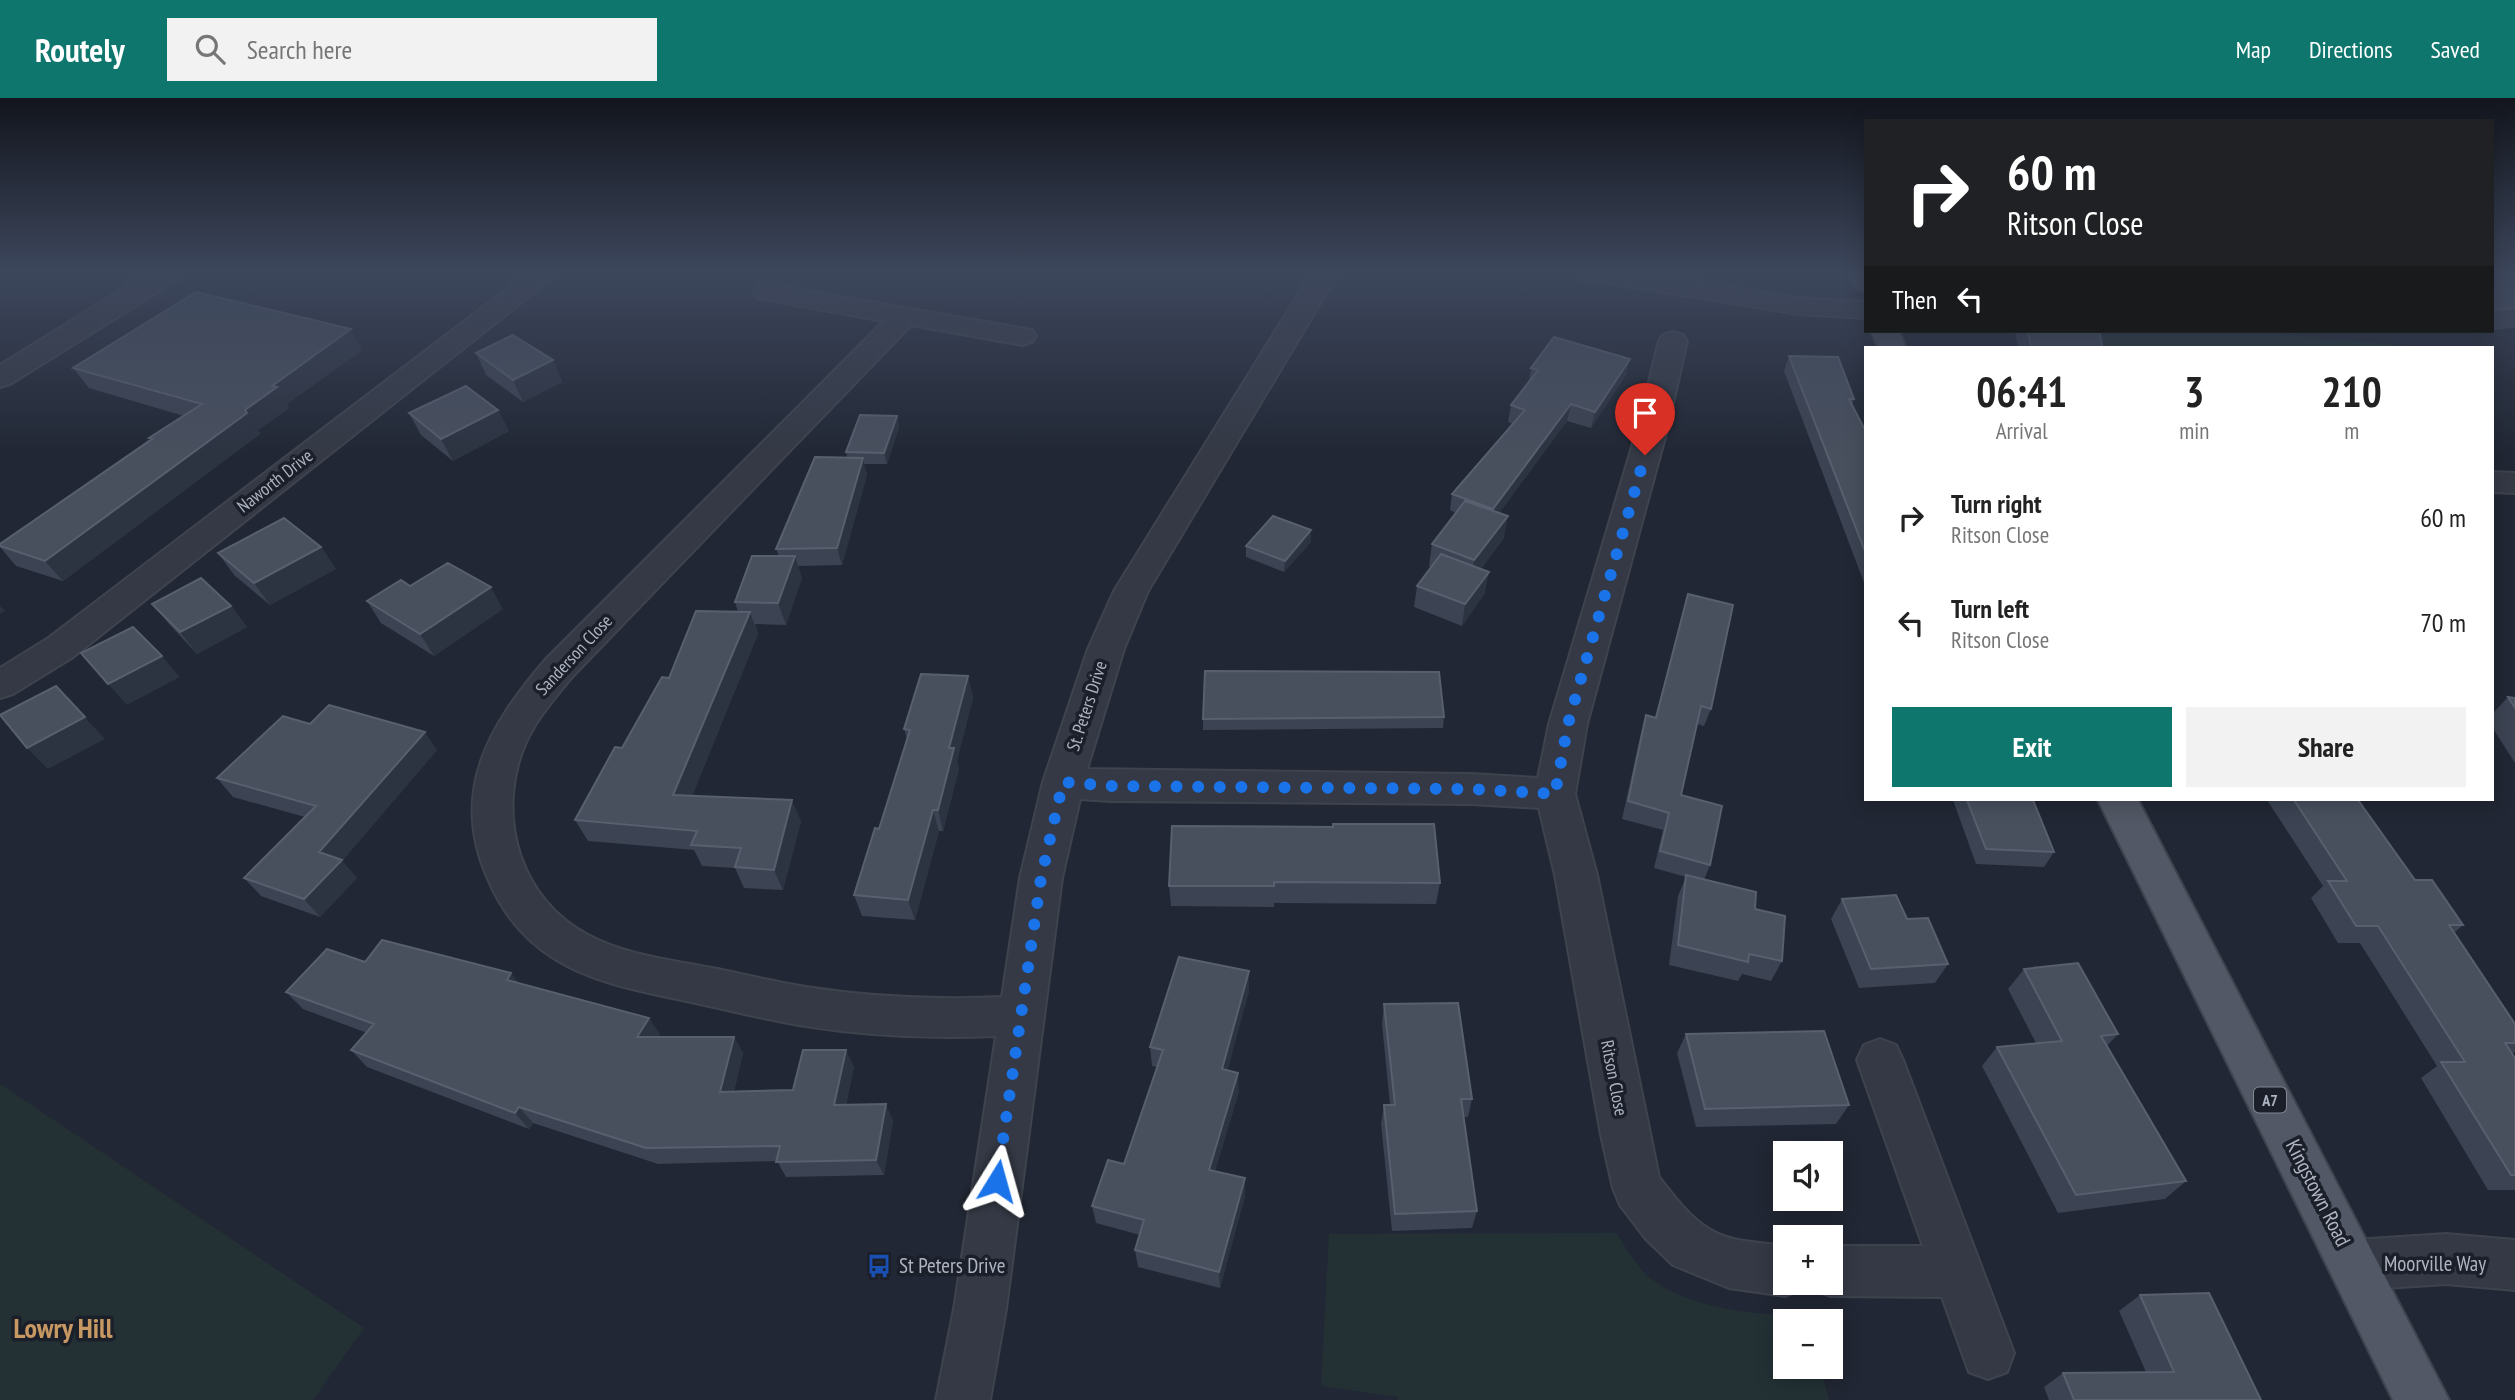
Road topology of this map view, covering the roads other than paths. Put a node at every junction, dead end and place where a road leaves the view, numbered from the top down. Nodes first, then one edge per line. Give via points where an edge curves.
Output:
1 (71, 333) edge
2 (466, 333) edge
3 (888, 333) edge
4 (1003, 333) edge
5 (1288, 333) edge
6 (1022, 336) dead end
7 (1673, 341) dead end
8 (0, 378) edge
9 (2494, 482) edge
10 (2515, 483) edge
11 (0, 685) edge
12 (1063, 782) junction
13 (1555, 794) junction
14 (2119, 801) edge
15 (1023, 1015) junction
16 (1880, 1060) dead end
17 (2354, 1265) junction
18 (2515, 1265) edge
19 (1773, 1269) edge
20 (1843, 1271) edge
21 (1958, 1272) junction
22 (1988, 1353) dead end
23 (963, 1400) edge
24 (2422, 1400) edge

1 - 8 street
2 - 11 street, Naworth Drive via 60,648
3 - 15 street, Sanderson Close via 531,701 503,752 491,801 492,832 506,878 534,921 572,947 638,971 818,1009 973,1018
4 - 6 street
5 - 12 street, St. Peters Drive via 1131,591 1106,649
7 - 13 street, Ritson Close via 1568,724
9 - 10 street
12 - 13 street
12 - 15 street, St. Peters Drive via 1041,878
13 - 19 street, Ritson Close via 1576,875 1637,1188 1691,1247 1728,1263
14 - 17 main road, Kingstown Road / A7
15 - 23 street, St. Peters Drive
16 - 21 street
17 - 18 street, Moorville Way via 2446,1259
17 - 24 main road, Kingstown Road / A7
20 - 21 street
21 - 22 street

